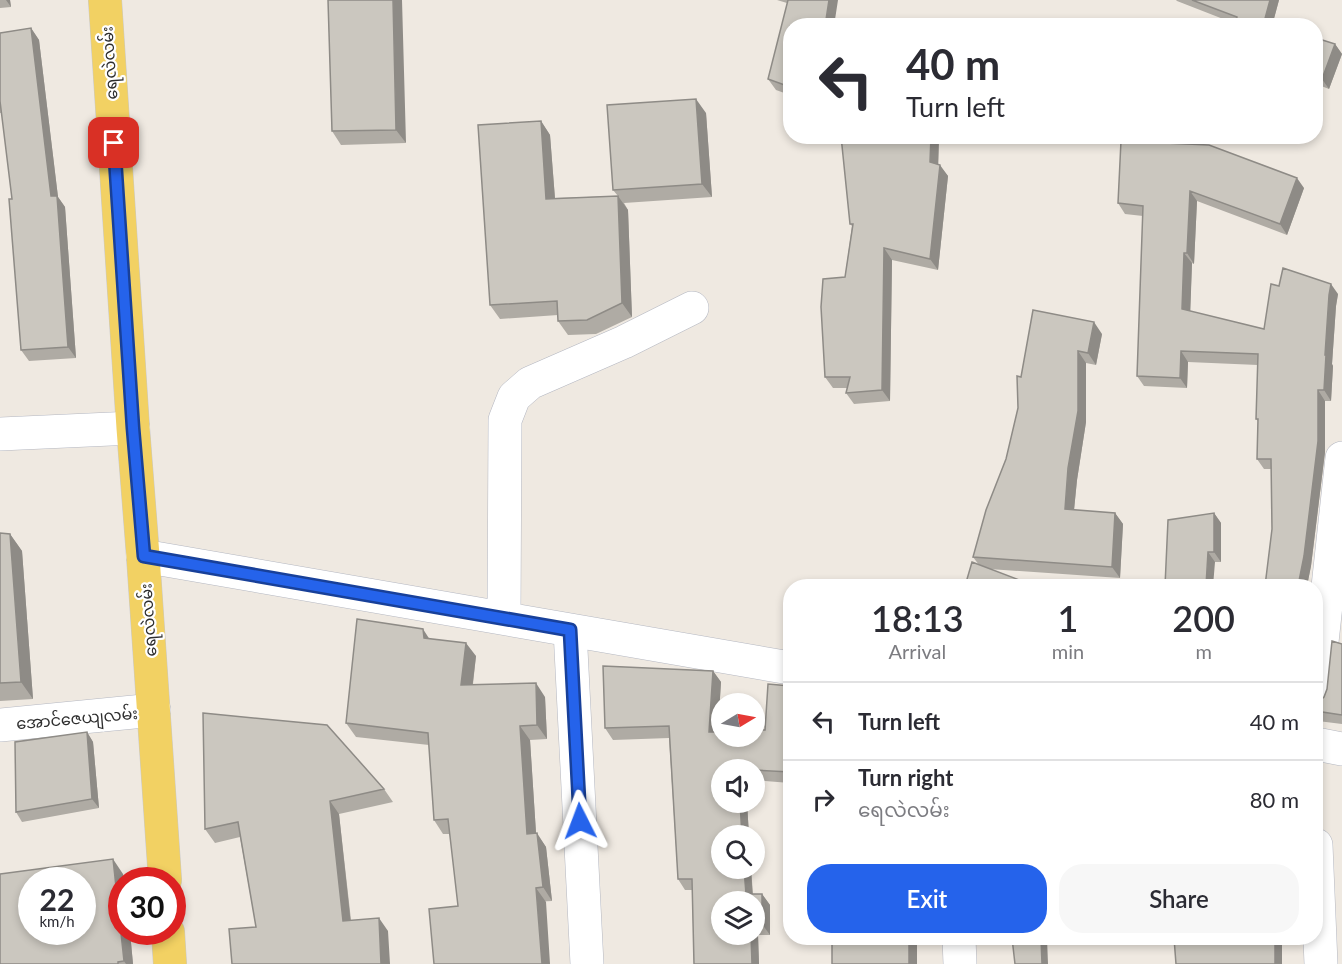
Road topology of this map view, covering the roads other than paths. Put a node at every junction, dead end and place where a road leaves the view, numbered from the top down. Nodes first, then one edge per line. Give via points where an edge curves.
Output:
1 (105, 0) edge
2 (692, 308) dead end
3 (133, 428) junction
4 (0, 434) edge
5 (1342, 458) edge
6 (144, 556) junction
7 (504, 618) junction
8 (570, 630) junction
9 (1323, 633) edge
10 (783, 667) edge
11 (154, 710) junction
12 (0, 725) edge
13 (1323, 745) edge
14 (1342, 749) edge
15 (164, 867) edge
16 (169, 945) edge
17 (959, 945) edge
18 (1320, 945) edge
19 (170, 964) edge
20 (587, 964) edge
21 (960, 964) edge
22 (1321, 964) edge

1 - 3 main road, ရေလဲလမ်း
2 - 7 street via 530,383 514,397 505,420
3 - 4 street
3 - 6 main road, ရေလဲလမ်း
5 - 9 street
6 - 7 street
6 - 11 main road, ရေလဲလမ်း
7 - 8 street
8 - 10 street
8 - 20 street
11 - 12 street, အောင်ဇေယျလမ်း
11 - 15 main road, ရေလဲလမ်း
13 - 14 street
16 - 19 main road
17 - 21 street
18 - 22 street

